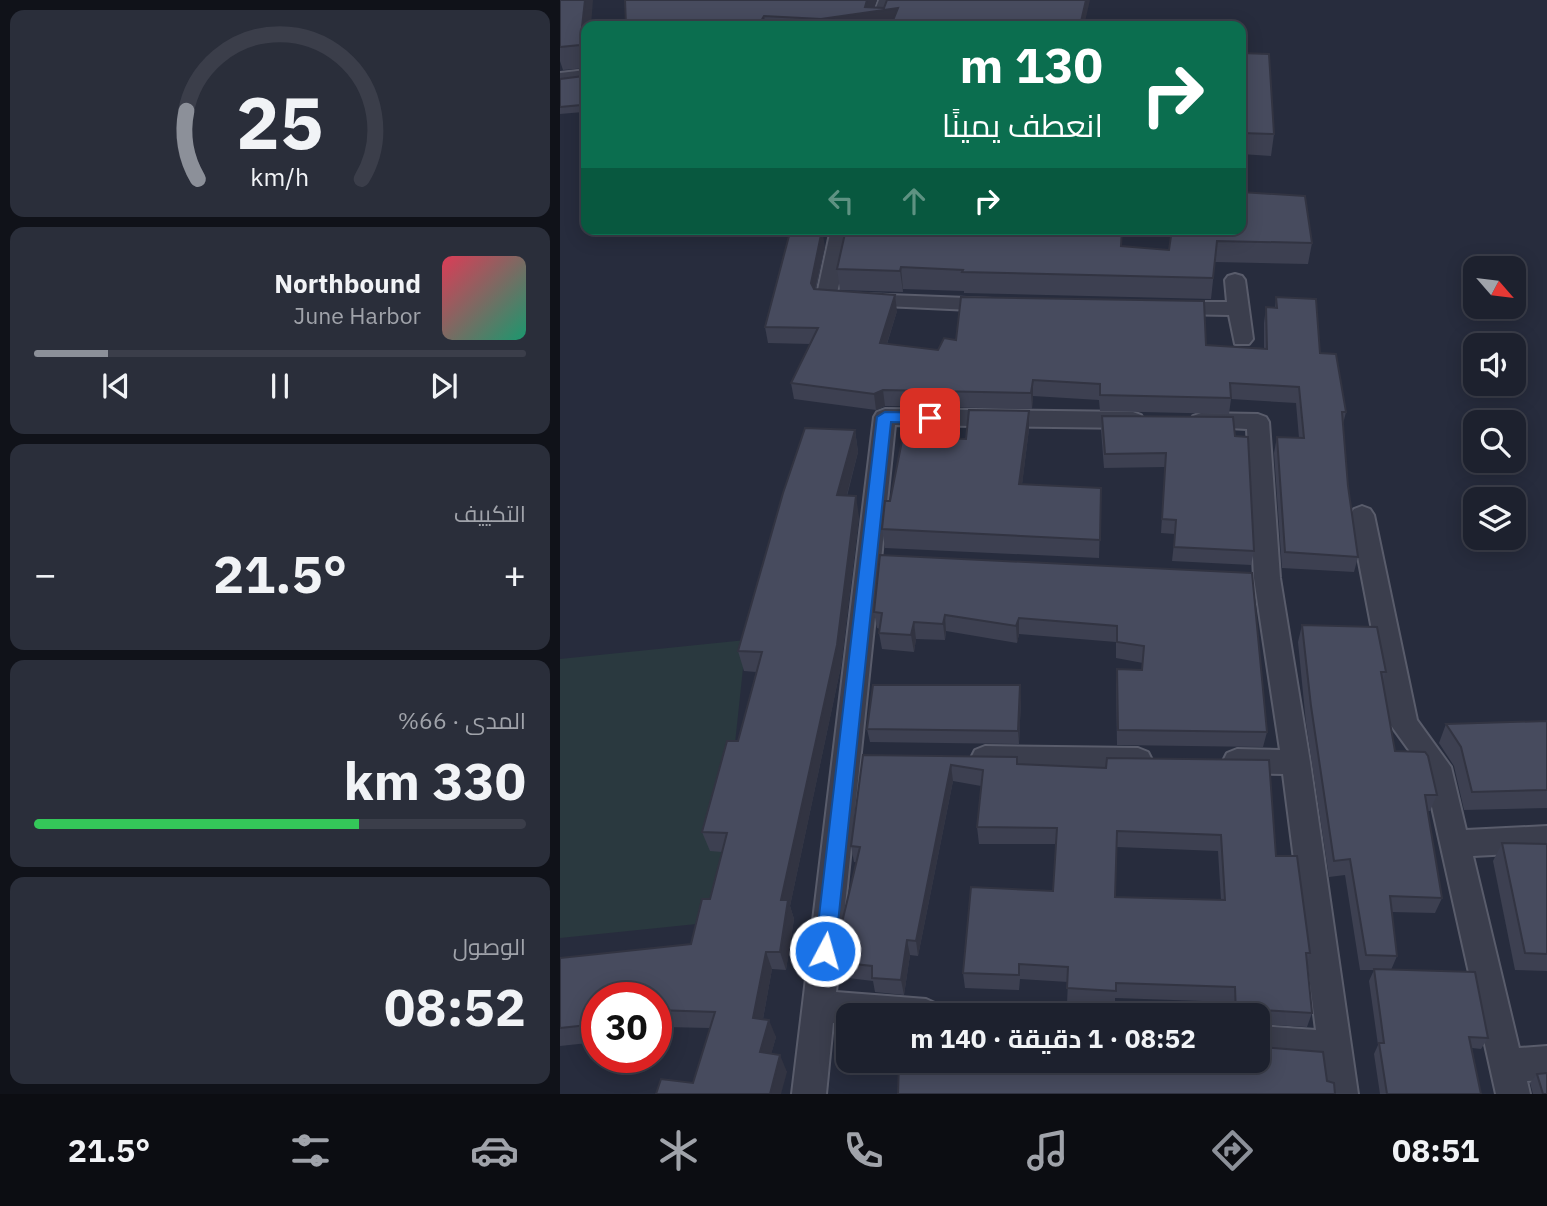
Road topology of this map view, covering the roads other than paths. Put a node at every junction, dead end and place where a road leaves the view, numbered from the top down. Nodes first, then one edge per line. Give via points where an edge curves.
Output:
1 (887, 0) edge
2 (879, 21) edge
3 (581, 76) edge
4 (560, 78) edge
5 (840, 235) edge
6 (1235, 280) dead end
7 (1007, 305) edge
8 (1157, 307) edge
9 (1239, 309) junction
10 (1242, 339) dead end
11 (1362, 515) dead end
12 (869, 559) junction
13 (896, 560) edge
14 (956, 758) edge
15 (1160, 760) edge
16 (1214, 761) edge
17 (1296, 762) junction
18 (1547, 839) edge
19 (1455, 844) junction
20 (819, 1006) junction
21 (836, 1007) edge
22 (1270, 1043) edge
23 (1335, 1048) junction
24 (1547, 1063) edge
25 (1510, 1080) edge
26 (809, 1094) edge
27 (1340, 1094) edge

1 - 2 street
3 - 4 street
5 - 7 street via 825,299
6 - 9 street
8 - 9 street
9 - 10 street
11 - 19 street via 1404,724 1437,767
12 - 13 street
12 - 17 street via 885,417 1258,422 1253,577
12 - 20 street via 861,757
14 - 15 street
16 - 17 street
17 - 23 street
18 - 19 street
19 - 25 street
20 - 21 street
20 - 26 street
22 - 23 street
23 - 27 street
24 - 25 street

